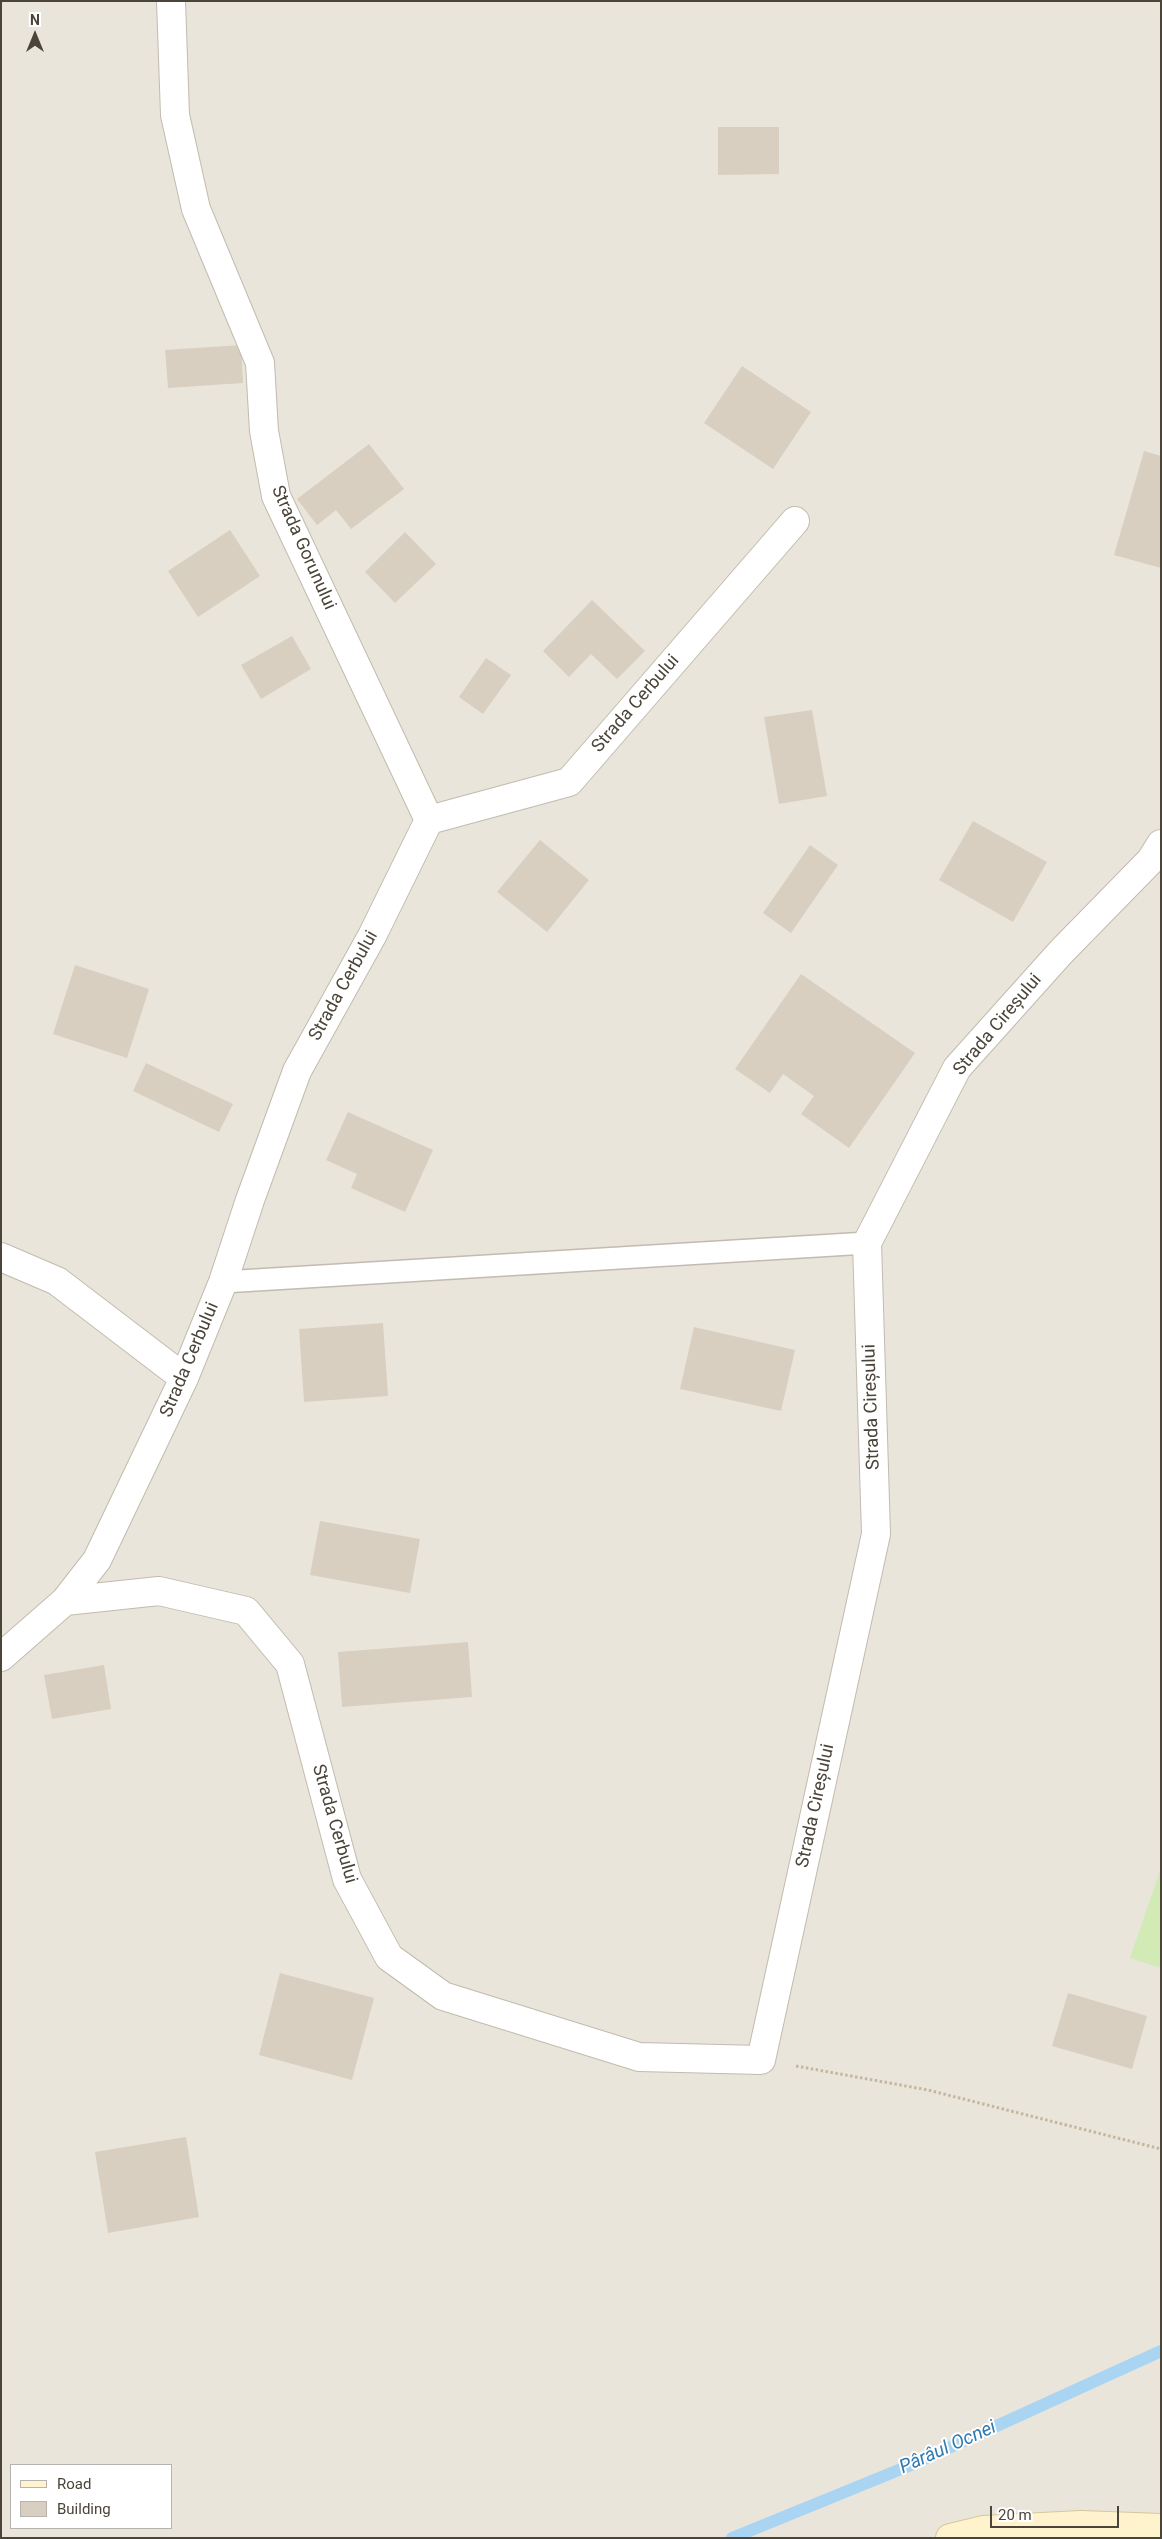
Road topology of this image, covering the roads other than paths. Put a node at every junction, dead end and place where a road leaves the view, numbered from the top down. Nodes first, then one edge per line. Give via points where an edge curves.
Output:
1 (171, 1) edge
2 (795, 521) dead end
3 (428, 820) junction
4 (1161, 844) edge
5 (866, 1243) junction
6 (1, 1256) edge
7 (223, 1282) junction
8 (184, 1378) junction
9 (65, 1601) junction
10 (1, 1657) edge
11 (761, 2060) joint
12 (1161, 2528) edge
13 (950, 2538) edge

1 - 3 street, Strada Gorunului via 175,115 196,209 260,363 264,431 276,496
2 - 3 street, Strada Cerbului via 569,782
3 - 7 street, Strada Cerbului via 372,936 297,1071
4 - 5 street, Strada Cireșului via 1151,860 1060,952 957,1068
5 - 7 lane
5 - 11 street, Strada Cireșului via 876,1534
6 - 8 street via 57,1281
7 - 8 street, Strada Cerbului
8 - 9 street, Strada Cerbului via 97,1560
9 - 10 street, Strada Cerbului
9 - 11 street, Strada Cerbului via 158,1591 246,1611 290,1664 347,1879 389,1957 443,1996 639,2058
12 - 13 main road via 1081,2525 983,2530

